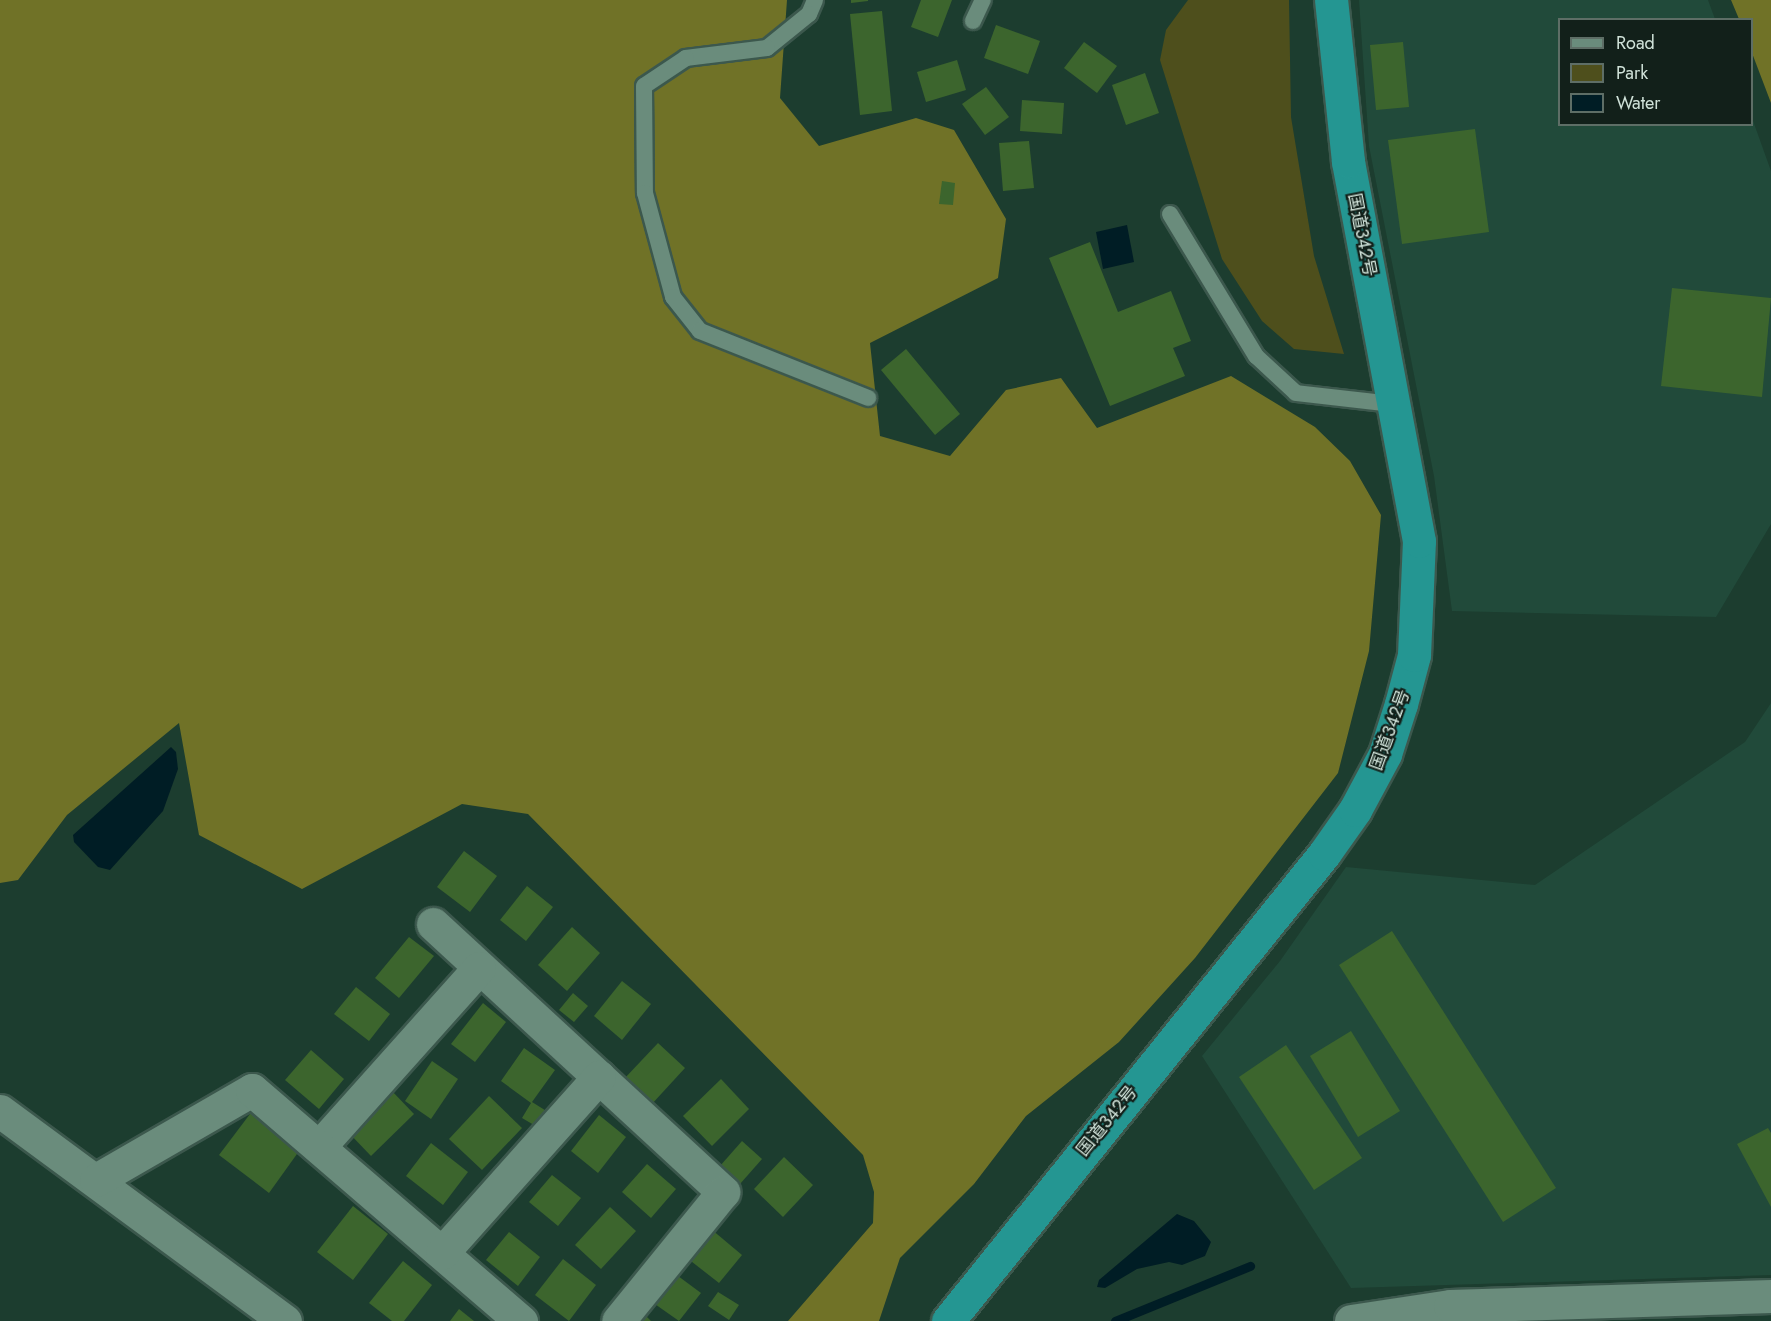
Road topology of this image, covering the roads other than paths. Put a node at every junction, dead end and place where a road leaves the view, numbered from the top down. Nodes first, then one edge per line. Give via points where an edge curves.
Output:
1 (815, 0) edge
2 (983, 0) edge
3 (1331, 0) edge
4 (973, 21) dead end
5 (1170, 214) dead end
6 (867, 398) dead end
7 (1394, 404) junction
8 (433, 924) dead end
9 (479, 968) junction
10 (599, 1077) junction
11 (0, 1111) edge
12 (319, 1147) junction
13 (96, 1180) junction
14 (442, 1253) junction
15 (1771, 1296) edge
16 (285, 1321) edge
17 (521, 1321) edge
18 (618, 1321) edge
19 (948, 1321) edge
20 (1351, 1321) edge

1 - 6 lane via 809,14 767,48 686,58 644,86 645,193 673,297 700,331
2 - 4 lane
3 - 7 highway, 国道342号 via 1348,161
5 - 7 lane via 1256,356 1296,393
7 - 19 highway, 国道342号 via 1419,541 1419,602 1414,655 1385,754 1355,810 1324,854
8 - 9 street
9 - 10 street
9 - 12 street
10 - 14 street
10 - 18 street via 723,1192
11 - 13 street
12 - 13 street via 252,1090
12 - 14 street
13 - 16 street
14 - 17 street
15 - 20 street via 1450,1306

